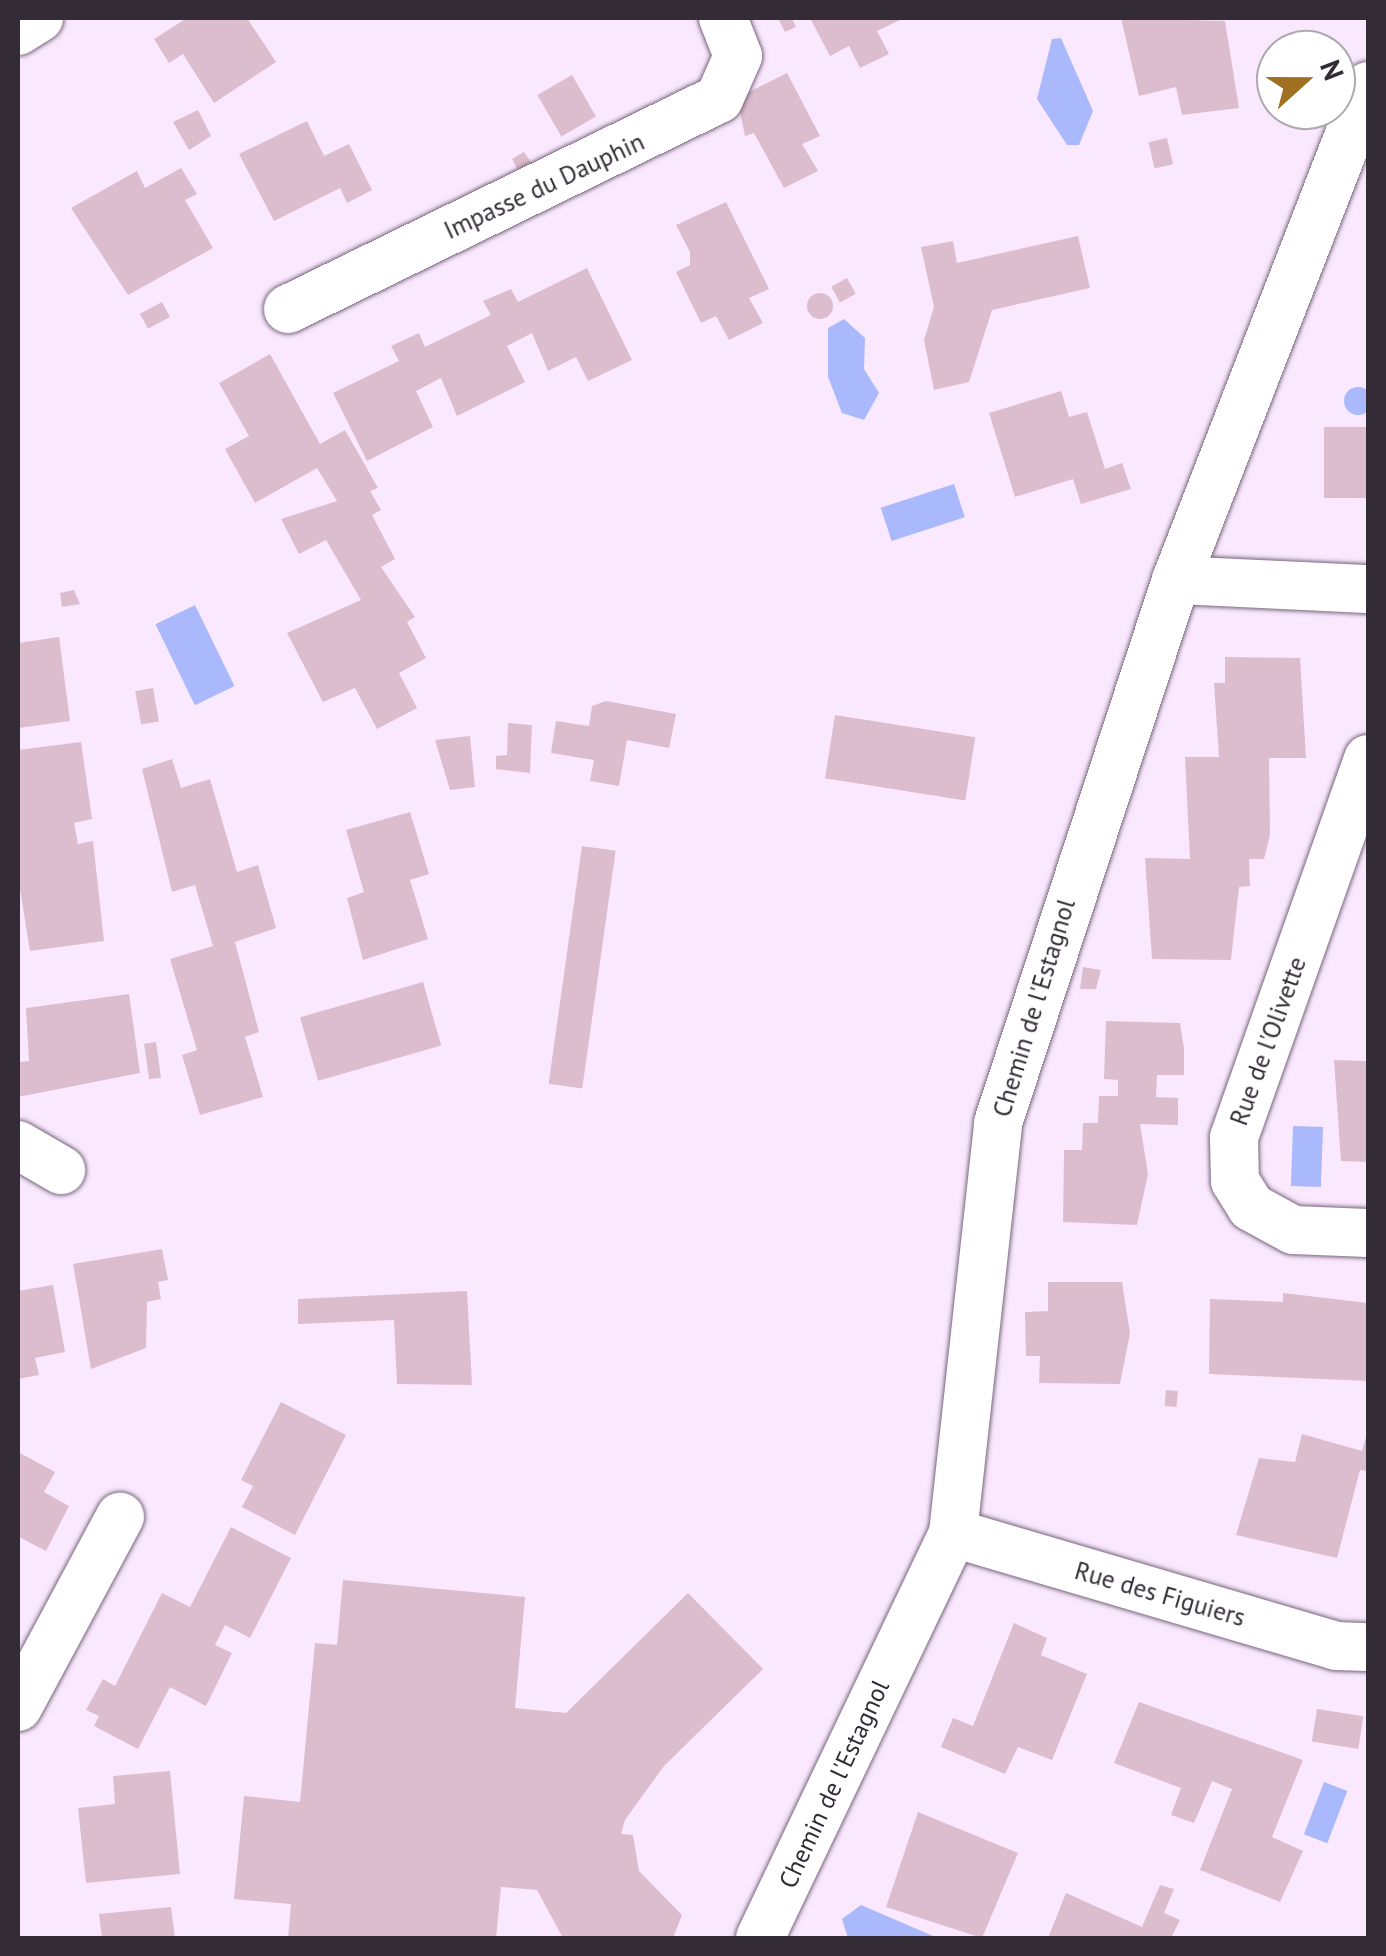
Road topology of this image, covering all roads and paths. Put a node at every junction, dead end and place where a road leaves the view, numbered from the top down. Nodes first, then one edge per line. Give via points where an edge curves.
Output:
1 (39, 18) edge
2 (723, 18) edge
3 (18, 31) edge
4 (1368, 86) edge
5 (288, 309) dead end
6 (1176, 580) junction
7 (1368, 589) edge
8 (1368, 759) edge
9 (18, 1145) edge
10 (61, 1170) dead end
11 (1368, 1233) edge
12 (120, 1517) dead end
13 (953, 1533) junction
14 (1368, 1647) edge
15 (18, 1706) edge
16 (760, 1938) edge

1 - 3 street
2 - 5 street, Impasse du Dauphin via 738,56 719,99
4 - 6 street, Chemin de l'Estagnol
6 - 7 street
6 - 13 street, Chemin de l'Estagnol via 998,1122
8 - 11 street, Rue de l'Olivette via 1234,1138 1235,1181 1252,1207 1293,1230
9 - 10 street
12 - 15 street
13 - 14 street, Rue des Figuiers via 1336,1646
13 - 16 street, Chemin de l'Estagnol

